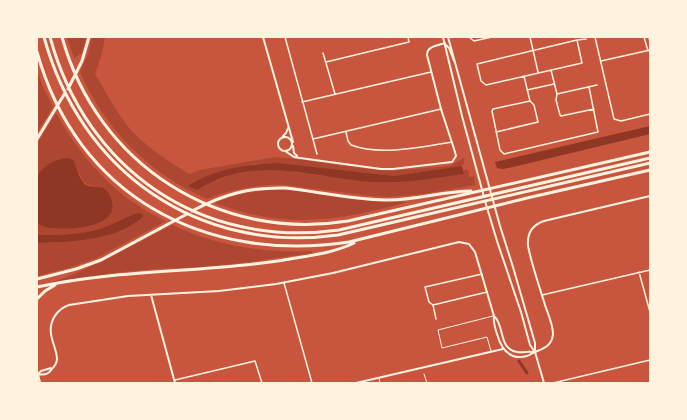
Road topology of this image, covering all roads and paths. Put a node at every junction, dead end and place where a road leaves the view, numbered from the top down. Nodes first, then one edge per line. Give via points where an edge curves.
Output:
1 (44, 37) edge
2 (50, 37) edge
3 (62, 37) edge
4 (89, 37) edge
5 (263, 37) edge
6 (285, 37) edge
7 (288, 37) edge
8 (408, 37) edge
9 (443, 37) edge
10 (448, 37) edge
11 (469, 37) edge
12 (492, 37) edge
13 (530, 37) edge
14 (595, 37) edge
15 (644, 37) edge
16 (649, 37) edge
17 (586, 39) dead end
18 (578, 40) junction
19 (650, 42) edge
20 (444, 44) junction
21 (649, 50) edge
22 (533, 51) junction
23 (37, 52) edge
24 (323, 53) dead end
25 (601, 61) junction
26 (326, 62) junction
27 (456, 64) junction
28 (551, 70) junction
29 (431, 72) junction
30 (538, 73) junction
31 (524, 76) junction
32 (555, 84) junction
33 (597, 85) dead end
34 (589, 87) junction
35 (527, 90) junction
36 (335, 94) junction
37 (557, 94) junction
38 (530, 101) junction
39 (302, 102) junction
40 (441, 109) junction
41 (594, 109) junction
42 (650, 114) edge
43 (288, 126) junction
44 (346, 132) junction
45 (496, 132) junction
46 (282, 137) junction
47 (37, 139) edge
48 (313, 139) junction
49 (452, 142) junction
50 (293, 144) junction
51 (285, 151) junction
52 (650, 152) edge
53 (317, 154) dead end
54 (300, 158) junction
55 (650, 158) edge
56 (650, 163) edge
57 (650, 170) edge
58 (477, 191) junction
59 (650, 196) edge
60 (360, 240) junction
61 (650, 270) edge
62 (639, 272) junction
63 (482, 274) junction
64 (37, 279) edge
65 (58, 283) junction
66 (284, 283) junction
67 (37, 287) edge
68 (487, 292) junction
69 (151, 295) junction
70 (542, 295) junction
71 (37, 299) edge
72 (433, 305) junction
73 (650, 312) edge
74 (494, 316) junction
75 (436, 319) dead end
76 (503, 349) junction
77 (492, 351) junction
78 (535, 352) junction
79 (650, 360) edge
80 (37, 374) edge
81 (424, 374) dead end
82 (379, 378) junction
83 (175, 382) edge
84 (40, 383) edge
85 (262, 383) edge
86 (312, 383) edge
87 (356, 383) edge
88 (380, 383) edge
89 (427, 383) edge
90 (544, 383) edge
91 (553, 383) edge

1 - 56 highway via 56,73 73,108 94,140 115,164 142,187 172,206 204,221 238,231 263,236 319,238
2 - 55 highway via 64,81 81,113 101,141 127,168 158,192 188,209 218,221 249,229 296,234 339,230
3 - 58 highway via 83,90 102,121 123,146 145,167 170,185 222,211 275,223 325,224 360,219
4 - 47 highway via 74,79
5 - 43 street
6 - 7 street
6 - 39 street
8 - 26 street via 409,42
9 - 20 street
10 - 27 street
11 - 12 street via 474,41
13 - 22 street
14 - 25 street
15 - 21 street
16 - 19 street
17 - 18 street
18 - 22 street
18 - 28 street via 582,63
20 - 27 street
20 - 29 street via 431,47 427,52
20 - 78 street via 491,222 530,345
21 - 25 street
22 - 30 street
22 - 31 street via 477,64 483,84 486,85
23 - 60 highway via 53,98 84,148 117,183 157,211 202,232 228,240 303,247
24 - 26 street
25 - 42 street via 615,119 620,121
26 - 36 street
27 - 78 street via 520,289
28 - 30 street
28 - 32 street
29 - 36 street
29 - 40 street
30 - 31 street
31 - 35 street
32 - 35 street
32 - 37 street
33 - 34 street
34 - 37 street
34 - 41 street
35 - 38 street
36 - 39 street
37 - 41 street via 556,100 561,116
38 - 45 street via 493,109
38 - 45 street via 534,105 538,122
39 - 48 street
40 - 44 street
40 - 49 street
41 - 45 street via 598,132 504,154 500,150
43 - 46 street
43 - 50 street
44 - 48 street
44 - 49 street via 351,145 380,150
46 - 50 street via 289,137
46 - 51 street via 278,147
48 - 53 street
49 - 54 street via 456,156 452,162 407,168 381,169
50 - 51 street via 291,149
50 - 54 street via 294,154
51 - 54 street
52 - 58 highway
57 - 60 highway
58 - 64 highway via 385,200 307,190 270,187 254,189 207,203 102,260
59 - 70 street via 544,221 533,228 528,236 528,246
60 - 65 highway via 342,248 257,264 116,274
61 - 62 street
62 - 70 street
62 - 73 street
63 - 66 street via 476,252 471,246 464,242 455,242
63 - 68 street
63 - 72 street via 425,287 429,302
65 - 67 highway
65 - 71 highway
66 - 69 street via 219,291
66 - 86 street
68 - 72 street
68 - 74 street
69 - 80 street via 84,302 62,309 55,316 51,326 56,364 48,373
69 - 83 street
70 - 78 street via 553,336 548,346
72 - 75 street
74 - 76 street via 497,335
74 - 77 lane via 438,330 442,348 487,337
74 - 78 street via 508,348 518,352
76 - 77 street
76 - 78 street via 510,355 519,357
77 - 82 street
78 - 90 street
79 - 91 street
80 - 84 main road
81 - 89 lane
82 - 87 street
82 - 88 lane
83 - 85 street via 256,362

